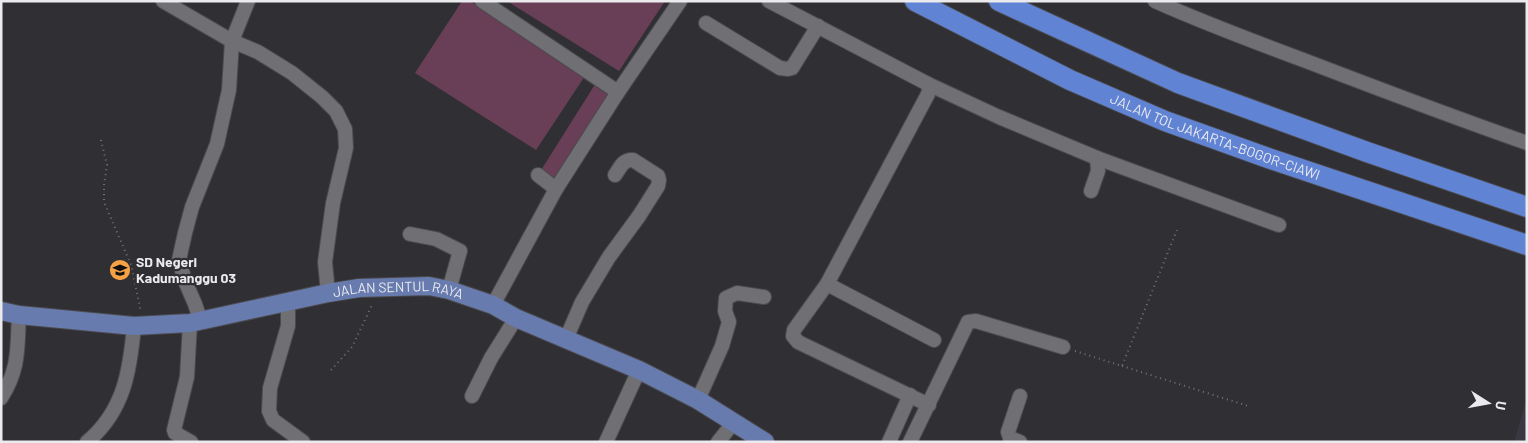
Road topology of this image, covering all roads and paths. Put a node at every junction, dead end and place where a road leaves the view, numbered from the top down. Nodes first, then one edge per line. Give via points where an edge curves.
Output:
1 (164, 1) edge
2 (248, 1) edge
3 (482, 1) edge
4 (680, 1) edge
5 (769, 1) edge
6 (915, 1) edge
7 (999, 1) edge
8 (1155, 1) edge
9 (706, 22) dead end
10 (818, 26) junction
11 (232, 41) junction
12 (928, 84) junction
13 (618, 92) junction
14 (101, 140) dead end
15 (1527, 142) edge
16 (1097, 158) junction
17 (538, 175) dead end
18 (616, 175) dead end
19 (556, 189) junction
20 (1091, 191) dead end
21 (1527, 207) edge
22 (1279, 225) dead end
23 (1177, 230) dead end
24 (410, 234) dead end
25 (1527, 246) edge
26 (827, 284) junction
27 (377, 286) junction
28 (449, 290) junction
29 (328, 293) junction
30 (764, 297) dead end
31 (288, 302) junction
32 (493, 305) junction
33 (1, 311) edge
34 (19, 315) junction
35 (516, 318) junction
36 (195, 322) junction
37 (139, 326) junction
38 (566, 338) junction
39 (934, 340) dead end
40 (1063, 348) joint
41 (1122, 366) junction
42 (331, 370) dead end
43 (639, 370) junction
44 (910, 395) junction
45 (472, 396) dead end
46 (1020, 396) dead end
47 (1, 398) edge
48 (698, 400) junction
49 (929, 405) junction
50 (1248, 406) dead end
51 (734, 422) junction
52 (87, 442) edge
53 (191, 442) edge
54 (303, 442) edge
55 (606, 442) edge
56 (718, 442) edge
57 (765, 442) edge
58 (889, 442) edge
59 (910, 442) edge
60 (1020, 442) edge

1 - 11 street
2 - 11 street
3 - 13 street
4 - 13 street
5 - 10 street
6 - 25 highway, JALAN TOL JAKARTA–BOGOR–CIAWI via 1070,80 1165,121
7 - 21 highway via 1178,83
8 - 15 street via 1343,76
9 - 10 street via 780,68 788,69 792,68
10 - 12 street
11 - 29 street via 258,52 292,73 336,111 345,129 346,148 333,203 325,262
11 - 36 street via 229,90 217,144 192,207 179,260 196,304
12 - 16 street
12 - 26 street via 928,94
13 - 19 street
14 - 37 path via 107,165 104,202 131,265
16 - 20 street via 1098,171
16 - 22 street
17 - 19 street
18 - 38 street via 624,162 633,160 660,180 582,302
19 - 32 street
23 - 41 path
24 - 28 street via 436,239 460,252
26 - 39 street
26 - 44 street via 793,336 798,342
27 - 28 main road, JALAN SENTUL RAYA via 428,286
27 - 29 main road, JALAN SENTUL RAYA
27 - 42 path via 371,309 352,347
28 - 32 main road, JALAN SENTUL RAYA
29 - 31 main road, JALAN SENTUL RAYA
30 - 48 street via 737,293 726,298 728,322 722,346
31 - 36 main road, JALAN SENTUL RAYA
31 - 54 street via 288,326 270,388 269,411 273,420
32 - 35 main road, JALAN SENTUL RAYA
33 - 34 main road, JALAN SENTUL RAYA
34 - 37 main road, JALAN SENTUL RAYA
34 - 47 street via 17,363
35 - 38 main road, JALAN SENTUL RAYA
35 - 45 street
36 - 37 main road, JALAN SENTUL RAYA
36 - 53 street via 187,377 174,430
37 - 52 street via 120,397 103,425
38 - 43 main road, JALAN SENTUL RAYA
40 - 41 path
40 - 49 street via 976,321 968,322
41 - 50 path
43 - 48 main road, JALAN SENTUL RAYA
43 - 55 street
44 - 49 street
44 - 58 street
46 - 60 street via 1008,432 1010,438
48 - 51 main road, JALAN SENTUL RAYA
49 - 59 street
51 - 56 street
51 - 57 main road, JALAN SENTUL RAYA

